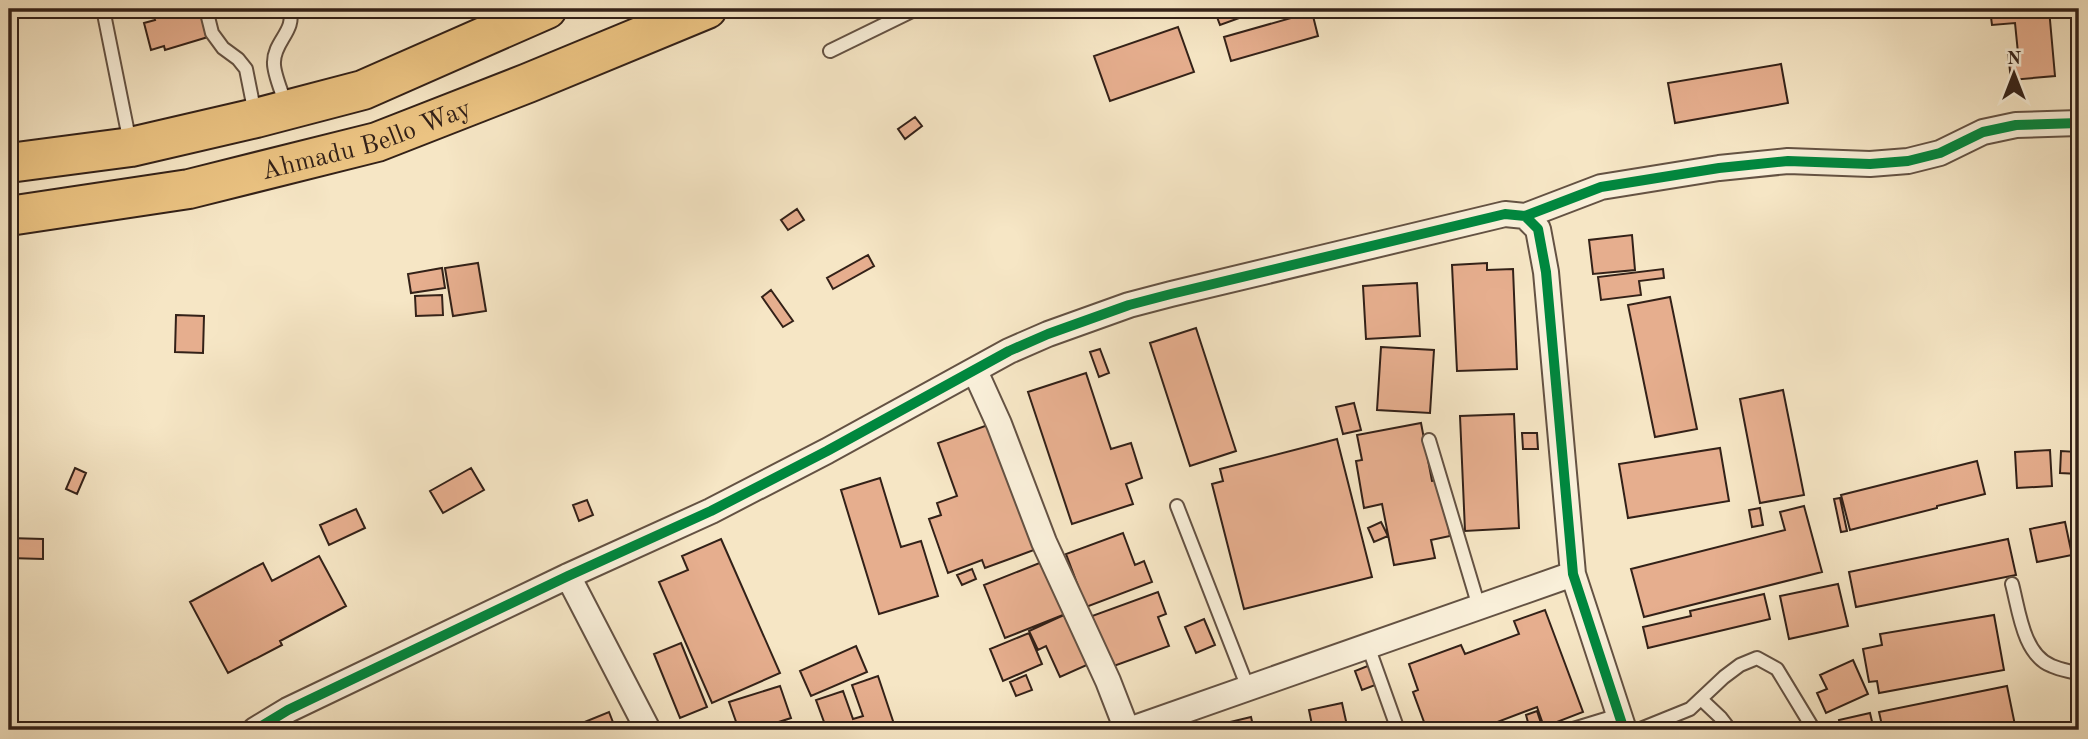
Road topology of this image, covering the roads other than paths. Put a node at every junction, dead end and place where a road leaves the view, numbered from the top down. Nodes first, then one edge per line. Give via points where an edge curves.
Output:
1 (103, 9) edge
2 (206, 9) edge
3 (289, 9) edge
4 (547, 9) edge
5 (707, 9) edge
6 (916, 9) edge
7 (830, 51) dead end
8 (272, 114) junction
9 (2079, 124) edge
10 (131, 147) junction
11 (9, 163) edge
12 (9, 216) edge
13 (1525, 216) junction
14 (975, 370) junction
15 (1429, 440) dead end
16 (1177, 506) dead end
17 (1573, 574) junction
18 (568, 576) junction
19 (2012, 584) dead end
20 (1479, 607) junction
21 (1368, 646) junction
22 (2079, 674) edge
23 (1248, 688) junction
24 (1702, 700) junction
25 (1627, 725) edge
26 (256, 730) edge
27 (648, 730) edge
28 (1128, 730) edge
29 (1398, 730) edge
30 (1570, 730) edge
31 (1730, 730) edge
32 (1814, 730) edge

1 - 10 lane
2 - 8 lane via 212,33 246,69
3 - 8 lane via 290,28 273,62
4 - 8 main road, Ahmadu Bello Way via 363,90
5 - 12 main road, Ahmadu Bello Way via 377,142 189,189
6 - 7 lane
8 - 10 main road, Ahmadu Bello Way
9 - 13 street via 2016,125 1983,132 1940,153 1908,161 1788,161 1601,187
10 - 11 main road, Ahmadu Bello Way
13 - 14 street via 1505,215 1150,299 1048,334
13 - 17 street via 1538,229 1546,272
14 - 18 street via 711,511
14 - 28 street via 1044,542
15 - 20 lane
16 - 23 lane
17 - 20 street
17 - 25 street
18 - 26 street via 288,710
18 - 27 street
19 - 22 lane via 2032,650 2049,666
20 - 21 street
21 - 23 street
21 - 29 lane
23 - 28 street
24 - 25 lane via 1690,709
24 - 31 lane
24 - 32 lane via 1724,677 1757,658 1777,669
25 - 30 lane

